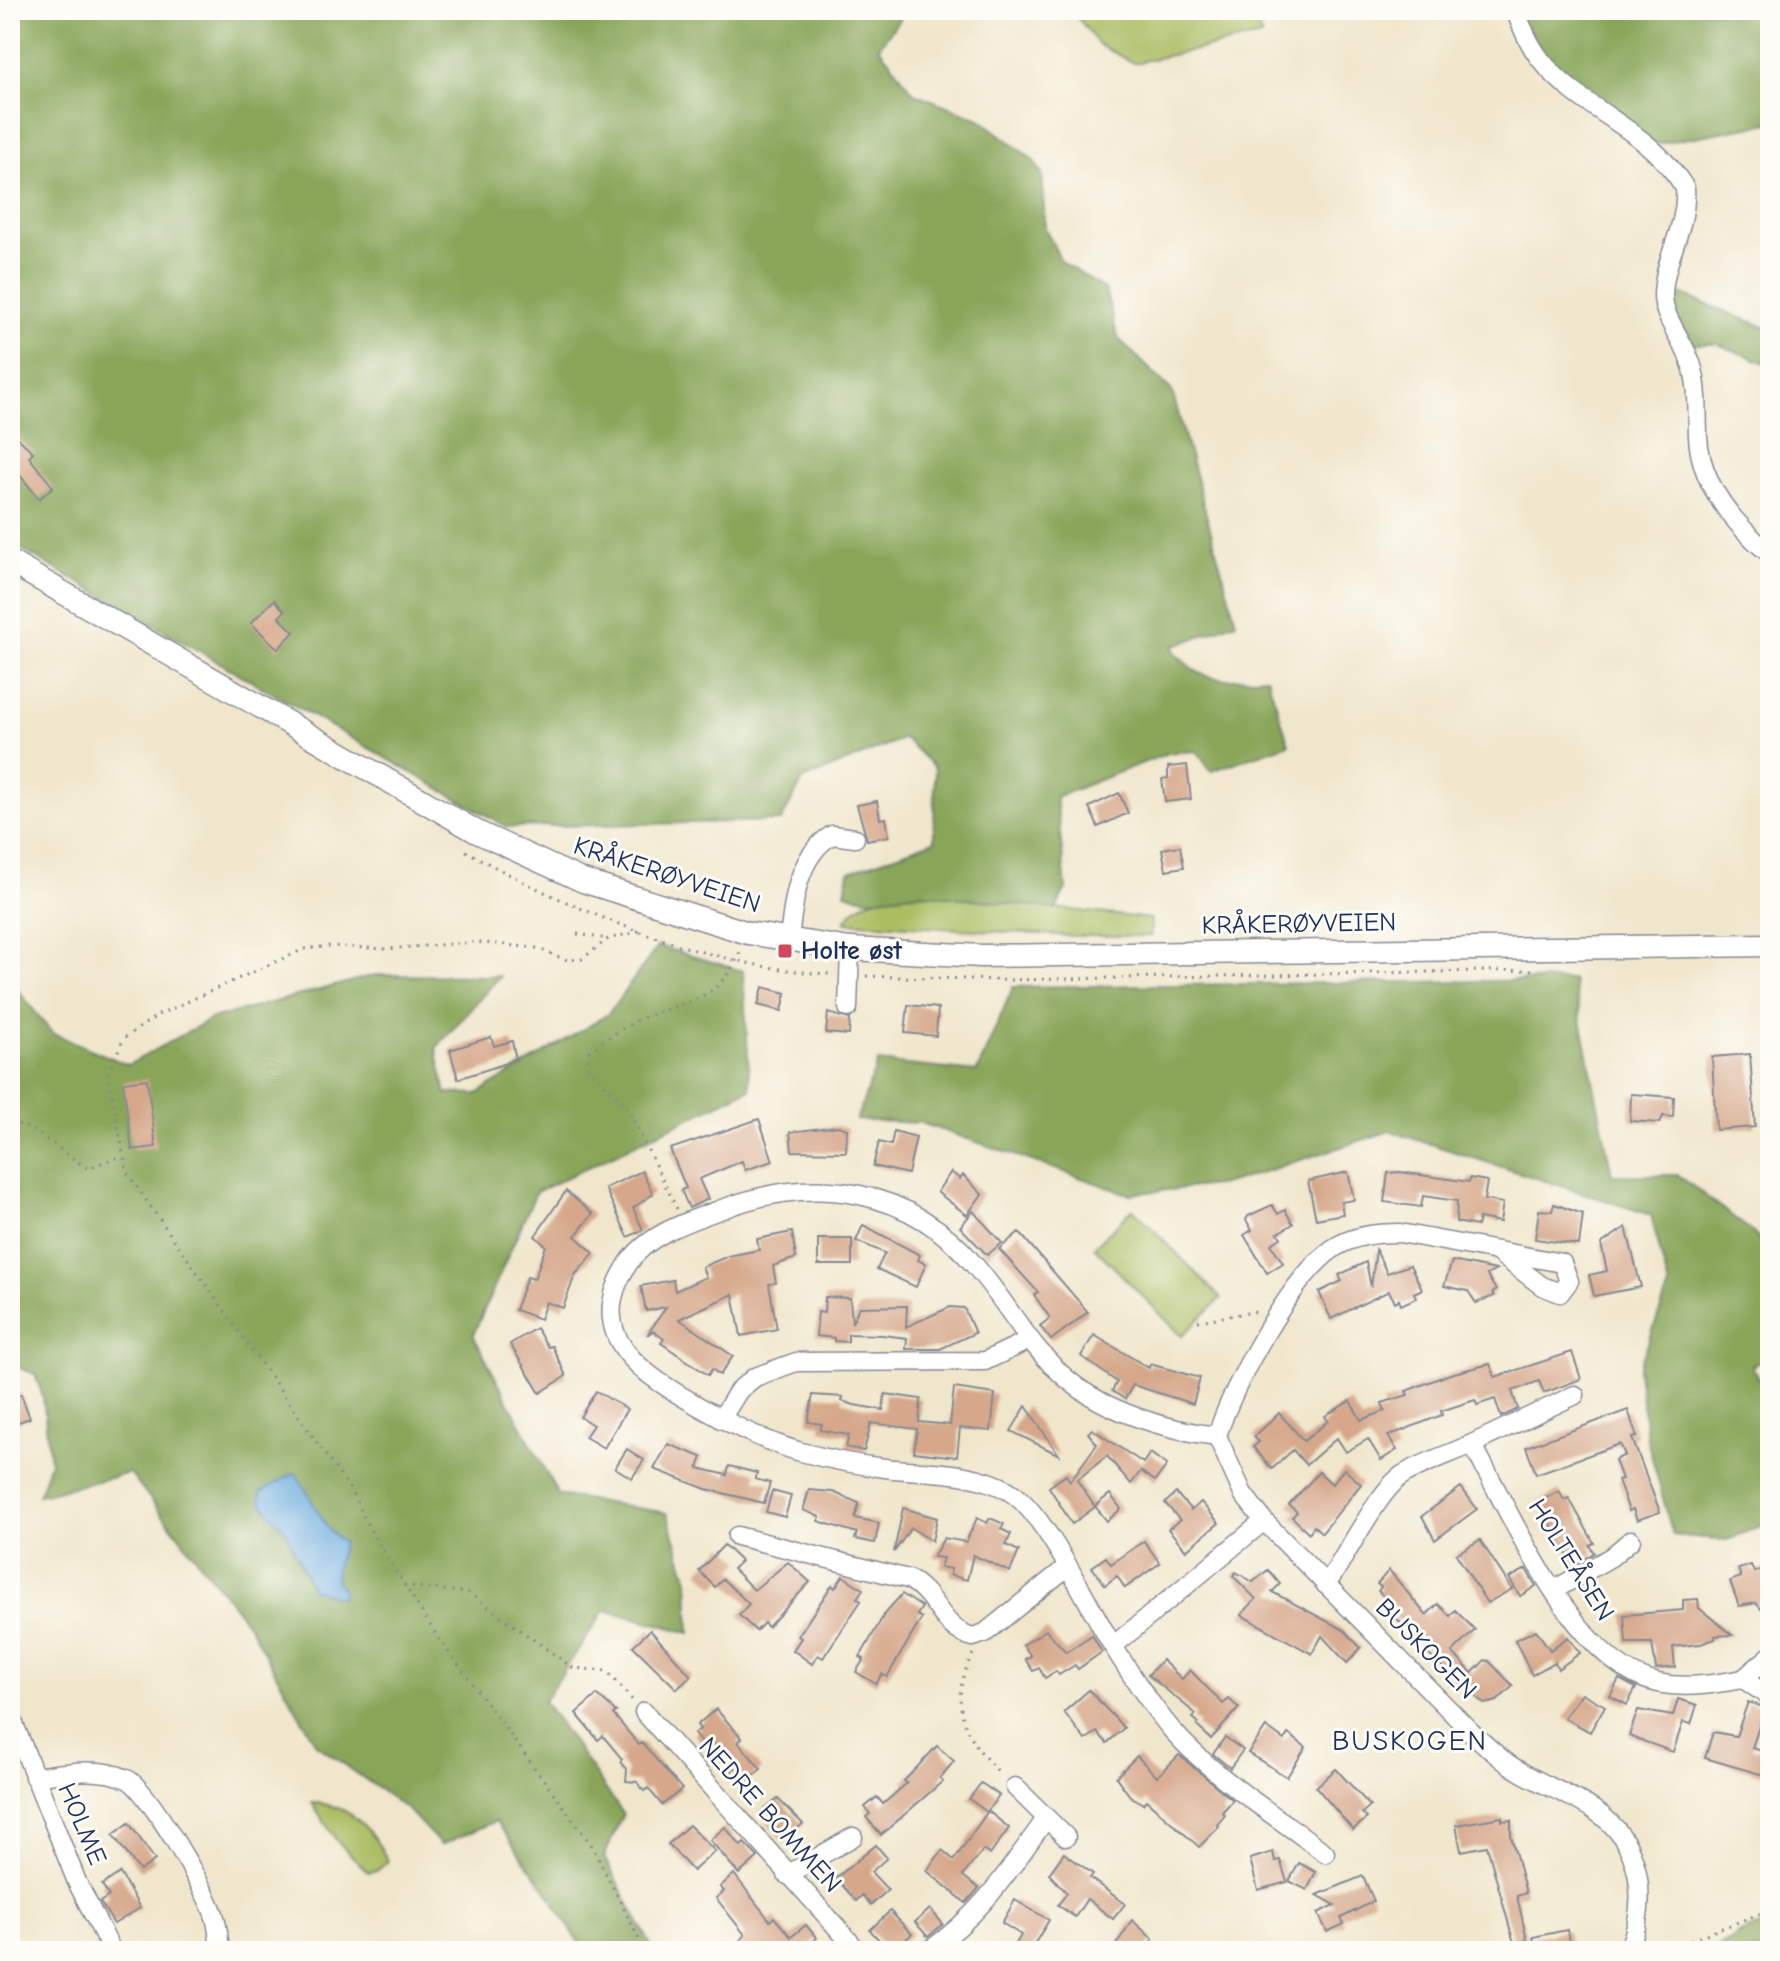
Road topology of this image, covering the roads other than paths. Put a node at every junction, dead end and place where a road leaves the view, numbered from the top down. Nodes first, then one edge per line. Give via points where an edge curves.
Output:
1 (1515, 10) edge
2 (1770, 554) edge
3 (10, 562) edge
4 (855, 838) dead end
5 (789, 940) junction
6 (1770, 945) edge
7 (850, 949) junction
8 (848, 1008) dead end
9 (1496, 1251) dead end
10 (1029, 1340) junction
11 (1575, 1395) dead end
12 (721, 1419) junction
13 (1217, 1436) junction
14 (1472, 1444) junction
15 (1264, 1521) junction
16 (737, 1536) dead end
17 (1631, 1540) dead end
18 (1067, 1567) junction
19 (1326, 1585) junction
20 (1554, 1590) junction
21 (1113, 1646) junction
22 (1770, 1656) edge
23 (1743, 1679) junction
24 (1770, 1697) edge
25 (644, 1712) road end
26 (10, 1714) edge
27 (34, 1777) junction
28 (1015, 1787) road end
29 (1045, 1820) junction
30 (853, 1837) dead end
31 (1066, 1837) dead end
32 (1325, 1853) dead end
33 (787, 1875) junction
34 (112, 1951) edge
35 (220, 1951) edge
36 (858, 1951) edge
37 (929, 1951) edge
38 (1628, 1951) edge

1 - 2 street via 1540,60 1563,83 1658,151 1685,188 1682,230 1665,273 1663,300 1691,363 1706,471 1721,502
3 - 5 main road, KRÅKERØYVEIEN via 345,758 537,861 682,915
4 - 5 street via 832,835 809,856
5 - 7 main road, KRÅKERØYVEIEN
6 - 7 main road, KRÅKERØYVEIEN via 982,956
7 - 8 street
9 - 13 street via 1400,1233 1376,1233 1337,1246 1320,1259 1259,1343 1228,1400
10 - 12 street via 985,1361 796,1362 755,1377 739,1390
10 - 12 street via 977,1267 928,1222 865,1195 809,1188 759,1195 683,1223 639,1249 626,1267 613,1306 615,1334 627,1356 653,1380
10 - 13 street via 1089,1396 1168,1427
11 - 14 street
12 - 18 street via 803,1452 979,1479 1010,1491
13 - 15 street, BUSKOGEN via 1243,1494
14 - 19 street via 1402,1475 1381,1496
14 - 20 street, HOLTEÅSEN
15 - 19 street, BUSKOGEN
15 - 21 street
16 - 18 street via 908,1579 932,1596 954,1629 973,1637
17 - 20 street
18 - 21 street
19 - 38 street, BUSKOGEN via 1500,1758 1594,1810 1618,1831 1634,1861 1641,1896
20 - 23 street, HOLTEÅSEN via 1578,1629 1611,1663 1633,1675 1680,1685
21 - 32 street via 1174,1732 1210,1766
22 - 23 street
23 - 24 street
25 - 33 street, NEDRE BOMMEN
26 - 27 street, HOLME
27 - 34 street, HOLME
27 - 35 street via 73,1771 117,1775 139,1788 213,1912
28 - 29 street
29 - 31 street
29 - 37 street via 991,1897
30 - 33 street
33 - 36 street, NEDRE BOMMEN

